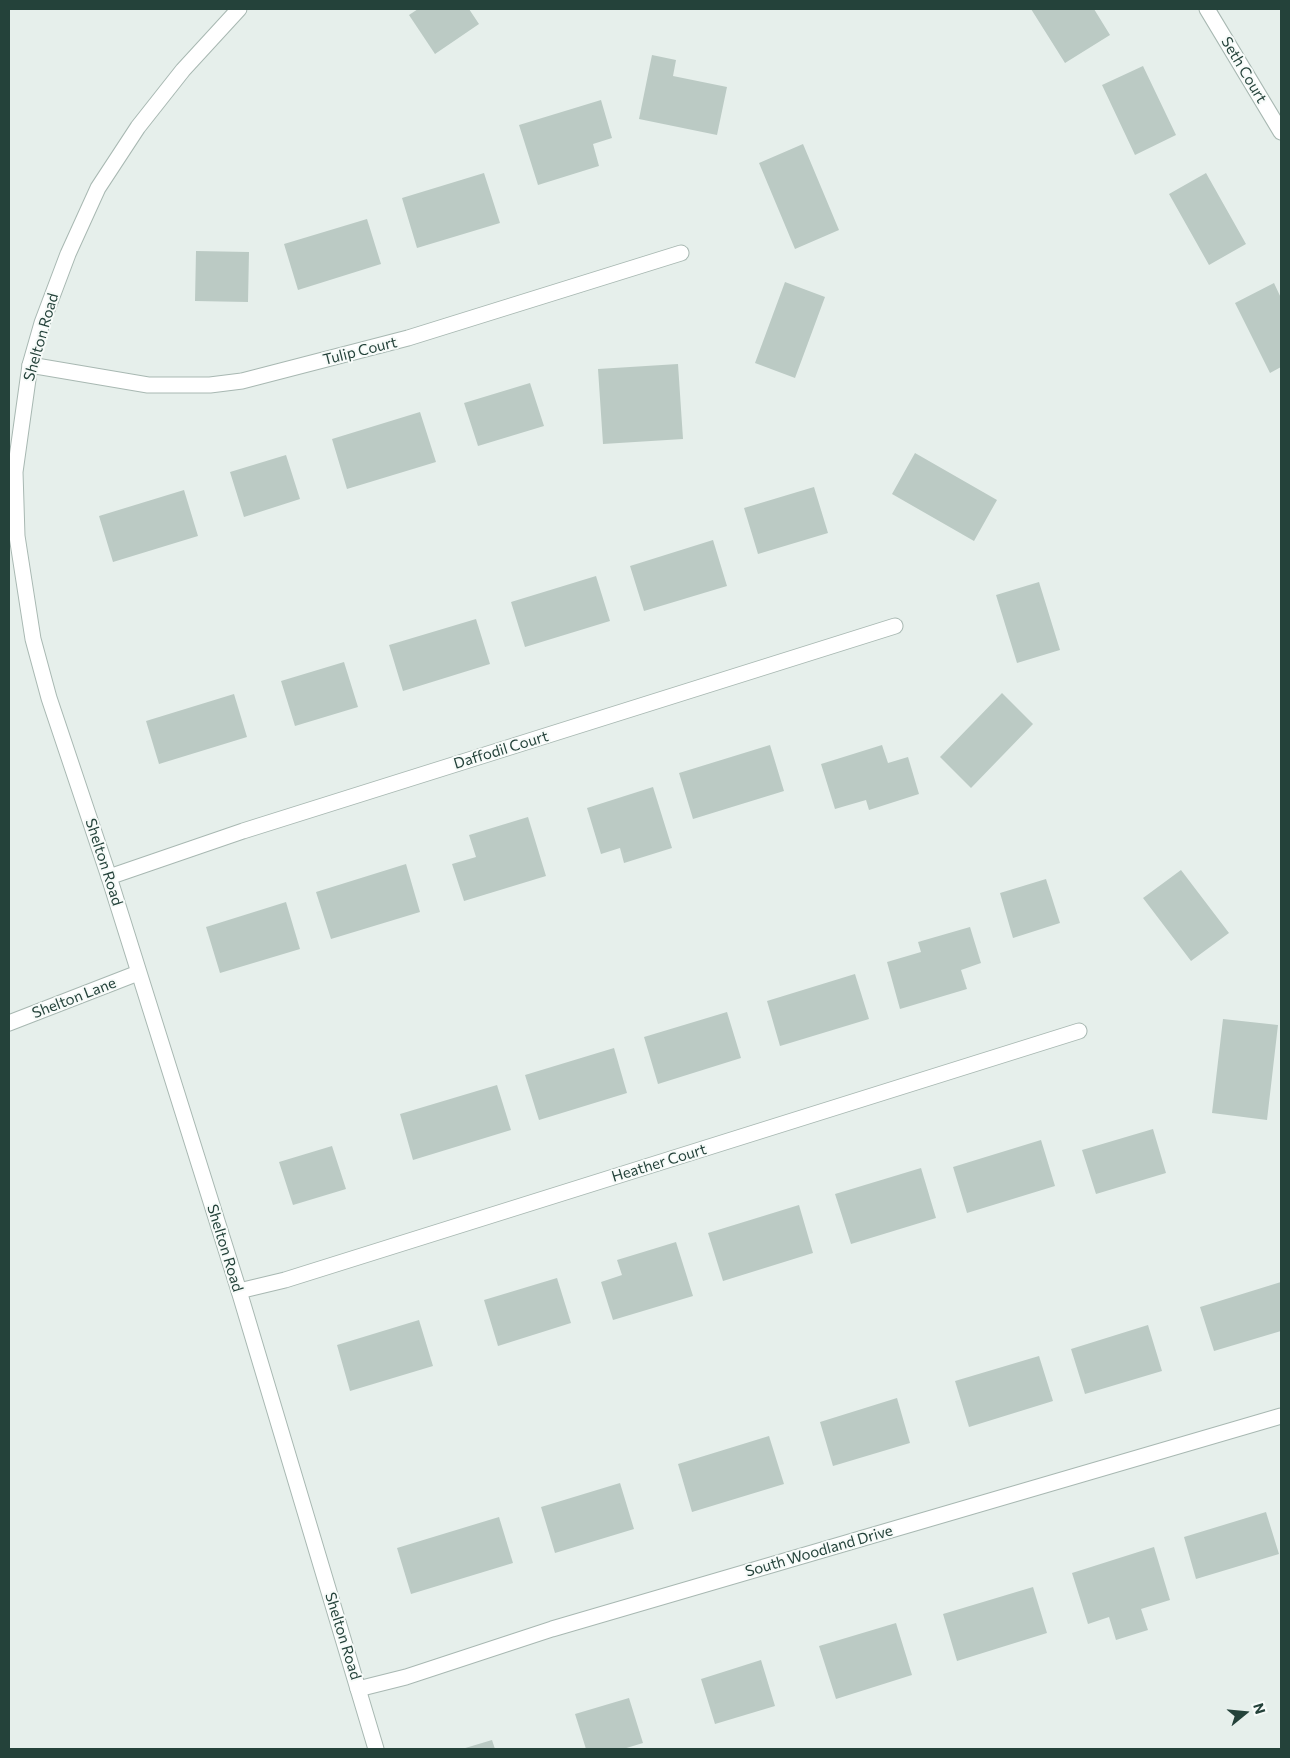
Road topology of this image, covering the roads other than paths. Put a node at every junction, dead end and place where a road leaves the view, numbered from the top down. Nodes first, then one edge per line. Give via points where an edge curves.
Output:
1 (239, 9) edge
2 (1207, 9) edge
3 (1281, 132) edge
4 (681, 253) dead end
5 (30, 365) junction
6 (895, 626) dead end
7 (109, 877) junction
8 (138, 973) junction
9 (9, 1024) edge
10 (1079, 1031) dead end
11 (239, 1291) junction
12 (1281, 1416) edge
13 (358, 1688) junction
14 (376, 1749) edge

1 - 5 street, Shelton Road via 183,70 138,127 98,188 68,254
2 - 3 street, Seth Court
4 - 5 street, Tulip Court via 408,338 242,381 210,385 148,385
5 - 7 street, Shelton Road via 15,472 17,536 27,604 49,698
6 - 7 street, Daffodil Court via 244,831
7 - 8 street, Shelton Road
8 - 9 street, Shelton Lane
8 - 11 street, Shelton Road
10 - 11 street, Heather Court via 304,1274
11 - 13 street, Shelton Road
12 - 13 street, South Woodland Drive via 562,1626 406,1677
13 - 14 street, Shelton Road

